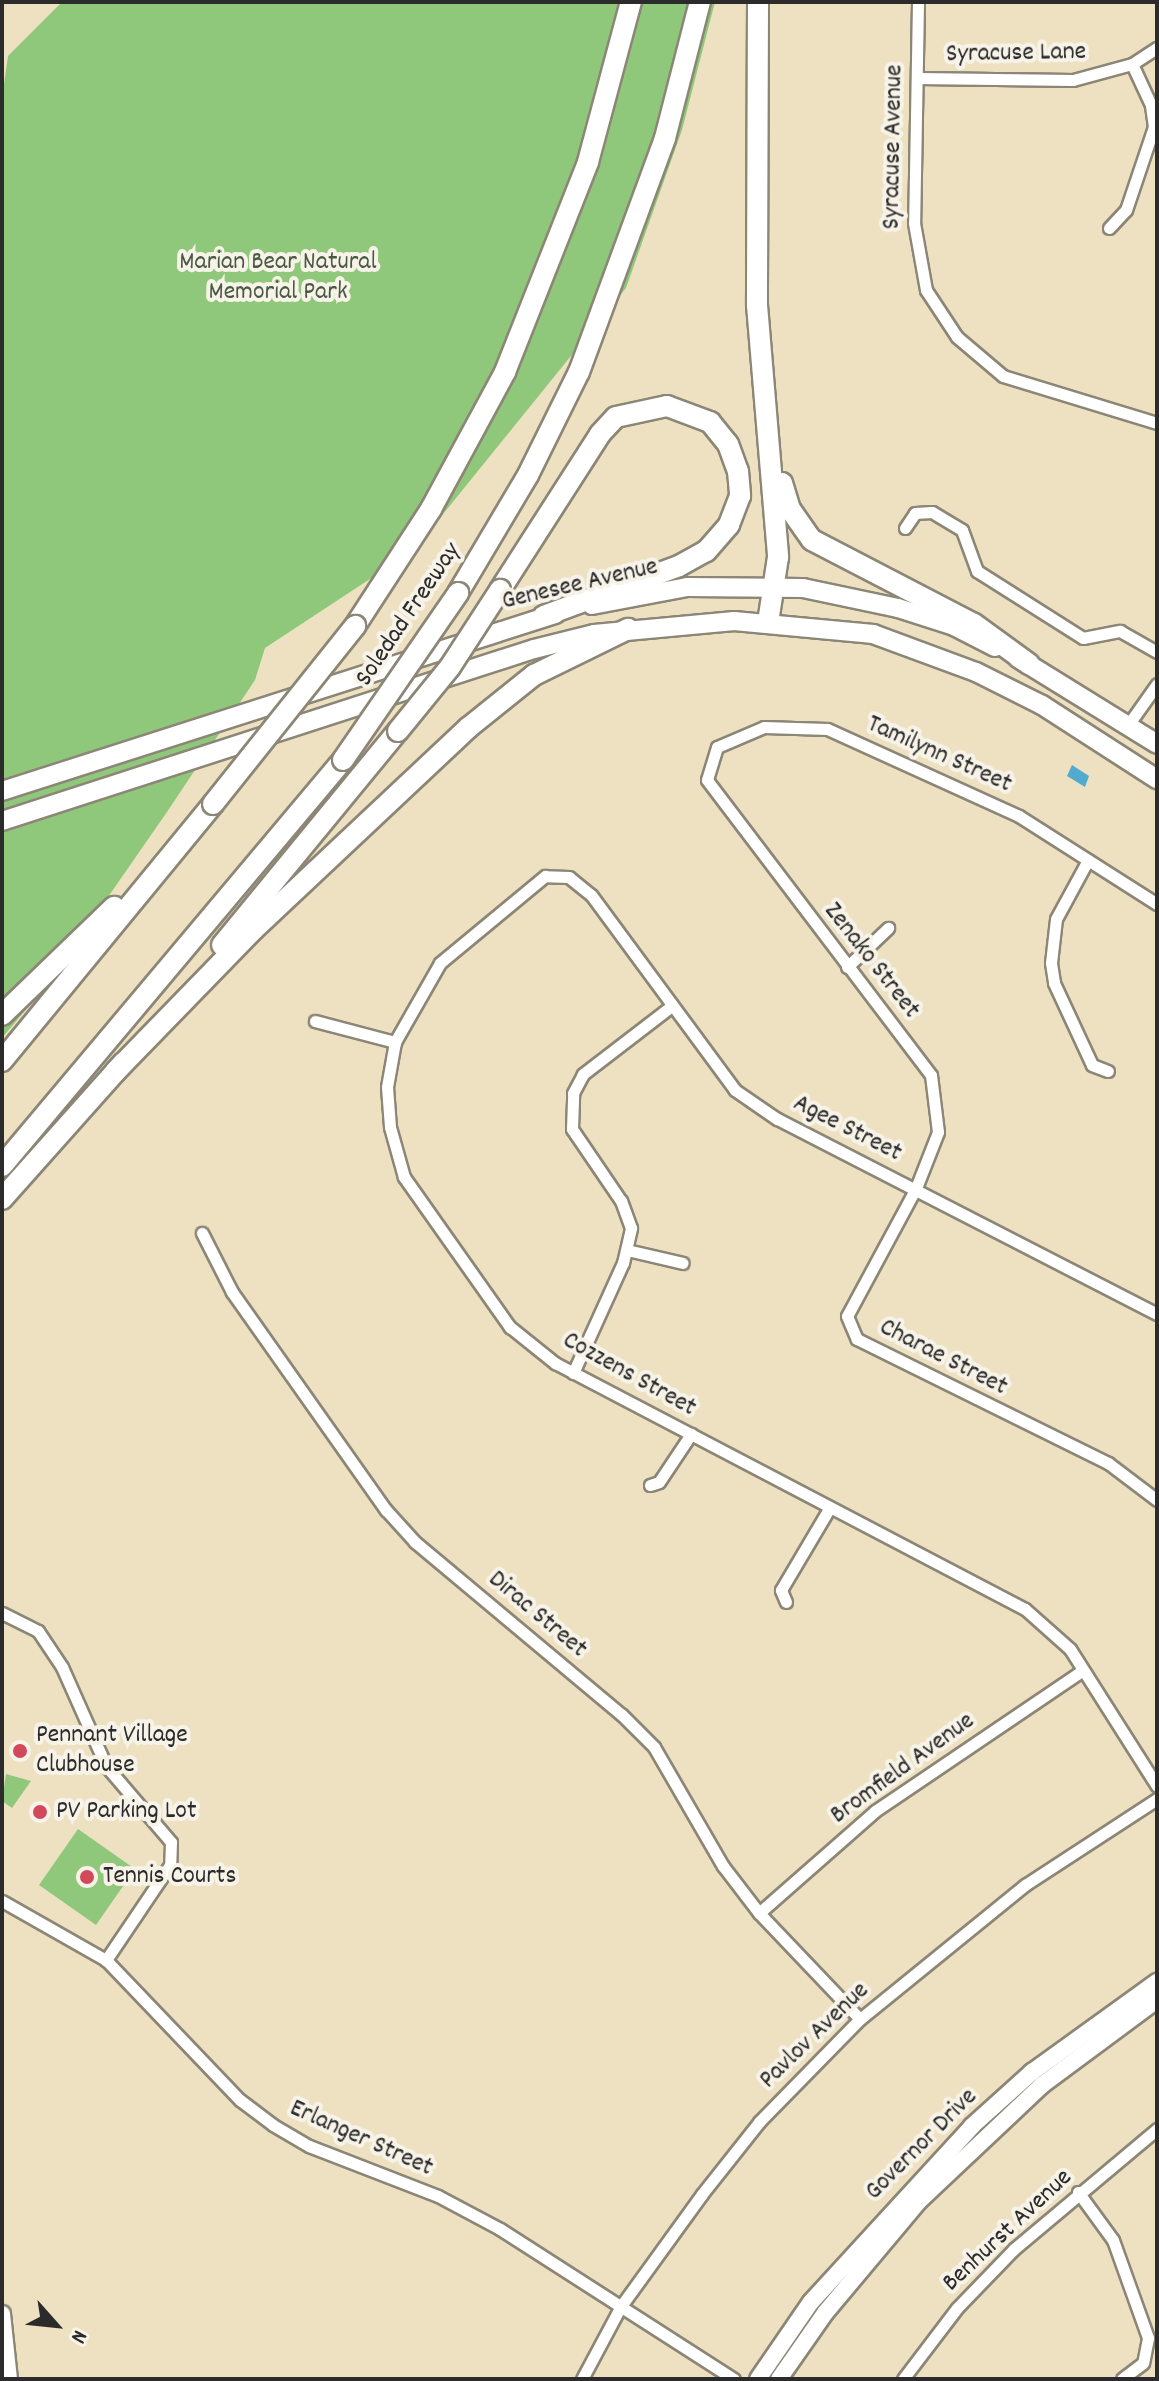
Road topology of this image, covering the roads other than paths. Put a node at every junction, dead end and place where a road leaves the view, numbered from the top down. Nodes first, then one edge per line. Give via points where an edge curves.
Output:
1 (631, 2) edge
2 (700, 2) edge
3 (758, 2) edge
4 (918, 2) edge
5 (1157, 48) edge
6 (1132, 64) junction
7 (917, 78) junction
8 (1109, 228) dead end
9 (1157, 423) edge
10 (772, 450) junction
11 (905, 528) dead end
12 (774, 588) junction
13 (544, 616) junction
14 (768, 622) junction
15 (628, 629) junction
16 (1157, 652) edge
17 (1029, 664) junction
18 (1157, 684) edge
19 (1128, 725) junction
20 (1157, 744) edge
21 (1109, 749) junction
22 (1157, 779) edge
23 (707, 780) joint
24 (2, 791) edge
25 (2, 821) edge
26 (178, 846) junction
27 (1088, 860) junction
28 (591, 895) joint
29 (1157, 904) edge
30 (888, 928) dead end
31 (847, 967) junction
32 (669, 1008) junction
33 (2, 1015) edge
34 (315, 1021) dead end
35 (395, 1042) junction
36 (2, 1061) edge
37 (1108, 1071) dead end
38 (115, 1072) junction
39 (2, 1166) edge
40 (916, 1188) junction
41 (2, 1199) edge
42 (202, 1233) dead end
43 (627, 1250) junction
44 (683, 1263) dead end
45 (1157, 1314) edge
46 (573, 1373) junction
47 (691, 1434) junction
48 (650, 1485) dead end
49 (1157, 1500) edge
50 (830, 1507) junction
51 (786, 1602) dead end
52 (2, 1613) edge
53 (1083, 1670) junction
54 (1157, 1786) edge
55 (1157, 1799) edge
56 (2, 1901) edge
57 (759, 1913) junction
58 (106, 1960) junction
59 (1157, 1982) edge
60 (1157, 2000) edge
61 (860, 2019) junction
62 (1157, 2129) edge
63 (1078, 2192) junction
64 (621, 2306) junction
65 (2, 2314) edge
66 (9, 2379) edge
67 (582, 2379) edge
68 (734, 2379) edge
69 (758, 2379) edge
70 (779, 2379) edge
71 (903, 2379) edge
72 (1122, 2379) edge

1 - 26 highway, Soledad Freeway, bridge via 588,162 505,372 431,509 355,626
2 - 39 highway, Soledad Freeway, bridge via 665,138 579,372 528,475 458,593 343,760
3 - 10 highway via 757,305
4 - 7 street, Syracuse Avenue
5 - 6 street, Syracuse Lane
6 - 7 street, Syracuse Lane via 1073,80
6 - 8 street via 1151,105 1154,127 1126,210
7 - 9 street, Syracuse Avenue via 914,223 926,290 957,337 1003,376
10 - 12 highway via 778,557
10 - 17 highway via 790,509 812,540 974,624
11 - 16 street via 915,513 932,512 962,530 977,571 1083,638 1120,631
12 - 13 main road, Genesee Avenue via 687,587
12 - 14 highway
12 - 17 main road, Genesee Avenue via 847,594 898,608 954,626
13 - 24 main road, Genesee Avenue
13 - 38 highway, bridge via 679,566 706,551 729,525 740,496 738,471 728,444 710,422 667,406 616,417 600,434 450,667
14 - 15 main road, Genesee Avenue
14 - 21 main road, Genesee Avenue via 873,634 963,667 1042,705
15 - 25 main road, Genesee Avenue via 534,649
15 - 38 highway via 534,675 468,728 254,929
17 - 19 main road, Genesee Avenue
18 - 19 street
19 - 20 main road, Genesee Avenue
19 - 21 main road
21 - 22 main road, Genesee Avenue
23 - 27 street, Tamilynn Street via 717,747 764,727 827,729 980,796
23 - 31 street, Zenako Street
26 - 33 highway
26 - 36 highway, Soledad Freeway
27 - 29 street, Tamilynn Street
27 - 37 street via 1056,919 1051,963 1054,983 1092,1065
28 - 32 street, Agee Street
28 - 35 street, Cozzens Street via 569,877 545,876 440,963
30 - 31 street
31 - 40 street, Zenako Street via 931,1075 938,1132
32 - 40 street, Agee Street via 735,1090 777,1119
32 - 43 street via 583,1074 573,1093 572,1129 621,1201 631,1228
34 - 35 street
35 - 46 street, Cozzens Street via 388,1100 404,1177 510,1327
38 - 41 highway
40 - 45 street, Agee Street
40 - 49 street, Charae Street via 847,1316 857,1339 1108,1463
42 - 57 street, Dirac Street via 232,1292 386,1510 415,1542 654,1747 723,1866
43 - 44 street
43 - 46 street
46 - 47 street, Cozzens Street
47 - 48 street via 659,1482
47 - 50 street, Cozzens Street
50 - 51 street via 781,1590
50 - 53 street, Cozzens Street via 1025,1609 1070,1649
52 - 58 street via 38,1631 62,1667 106,1766 171,1842 170,1865
53 - 54 street, Cozzens Street
53 - 57 street, Bromfield Avenue via 875,1811
55 - 61 street, Pavlov Avenue via 1025,1885
56 - 58 street, Erlanger Street
57 - 61 street, Dirac Street
58 - 64 street, Erlanger Street via 240,2100 273,2125 309,2146 438,2196
59 - 69 main road, Governor Drive via 1043,2064 972,2126 811,2302
60 - 70 main road, Governor Drive via 1042,2085 918,2202 825,2313
61 - 64 street, Pavlov Avenue via 759,2122
62 - 63 street, Benhurst Avenue
63 - 71 street, Benhurst Avenue via 957,2308
63 - 72 street via 1113,2240 1148,2338 1143,2363
64 - 67 street, Pavlov Avenue
64 - 68 street, Erlanger Street
65 - 66 main road

